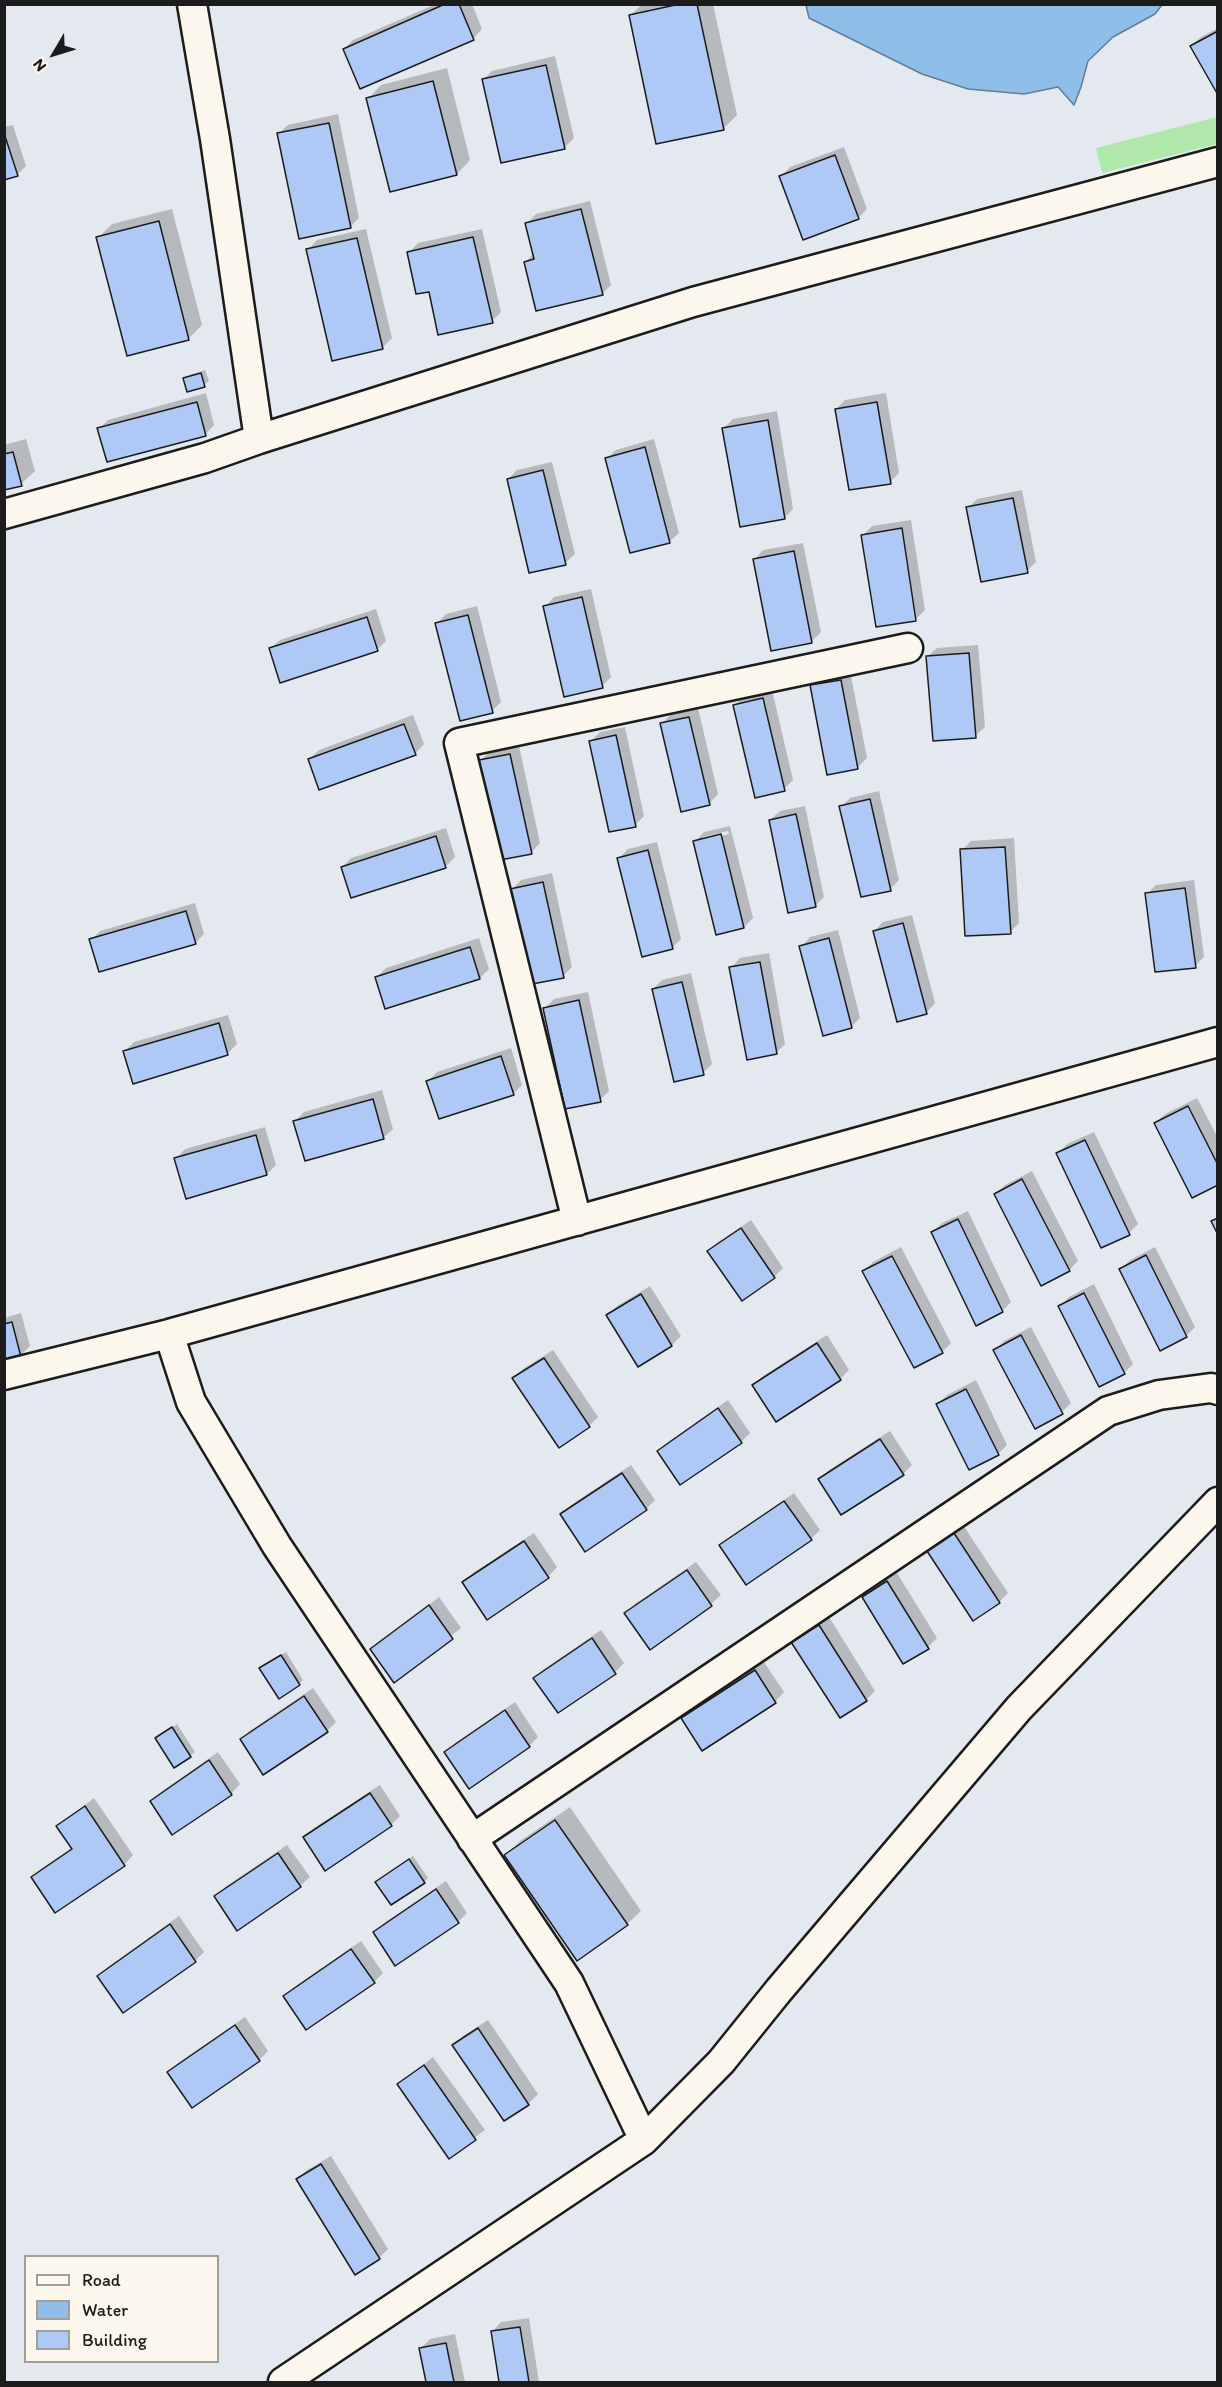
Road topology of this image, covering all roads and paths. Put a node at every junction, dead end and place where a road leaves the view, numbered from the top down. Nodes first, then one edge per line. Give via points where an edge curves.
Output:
1 (192, 4) edge
2 (1218, 162) edge
3 (260, 439) junction
4 (4, 514) edge
5 (908, 648) dead end
6 (1218, 1042) edge
7 (577, 1221) junction
8 (169, 1334) junction
9 (4, 1375) edge
10 (1218, 1390) edge
11 (1218, 1502) edge
12 (472, 1839) junction
13 (644, 2140) junction
14 (284, 2382) edge

1 - 3 street
2 - 3 street via 693,302
3 - 4 street
5 - 7 street via 459,743
6 - 7 street
7 - 8 street
8 - 9 street
8 - 12 street via 191,1402 277,1546
10 - 12 street via 1159,1395 1108,1411
11 - 13 street via 1019,1708 720,2062
12 - 13 street via 569,1983
13 - 14 street

